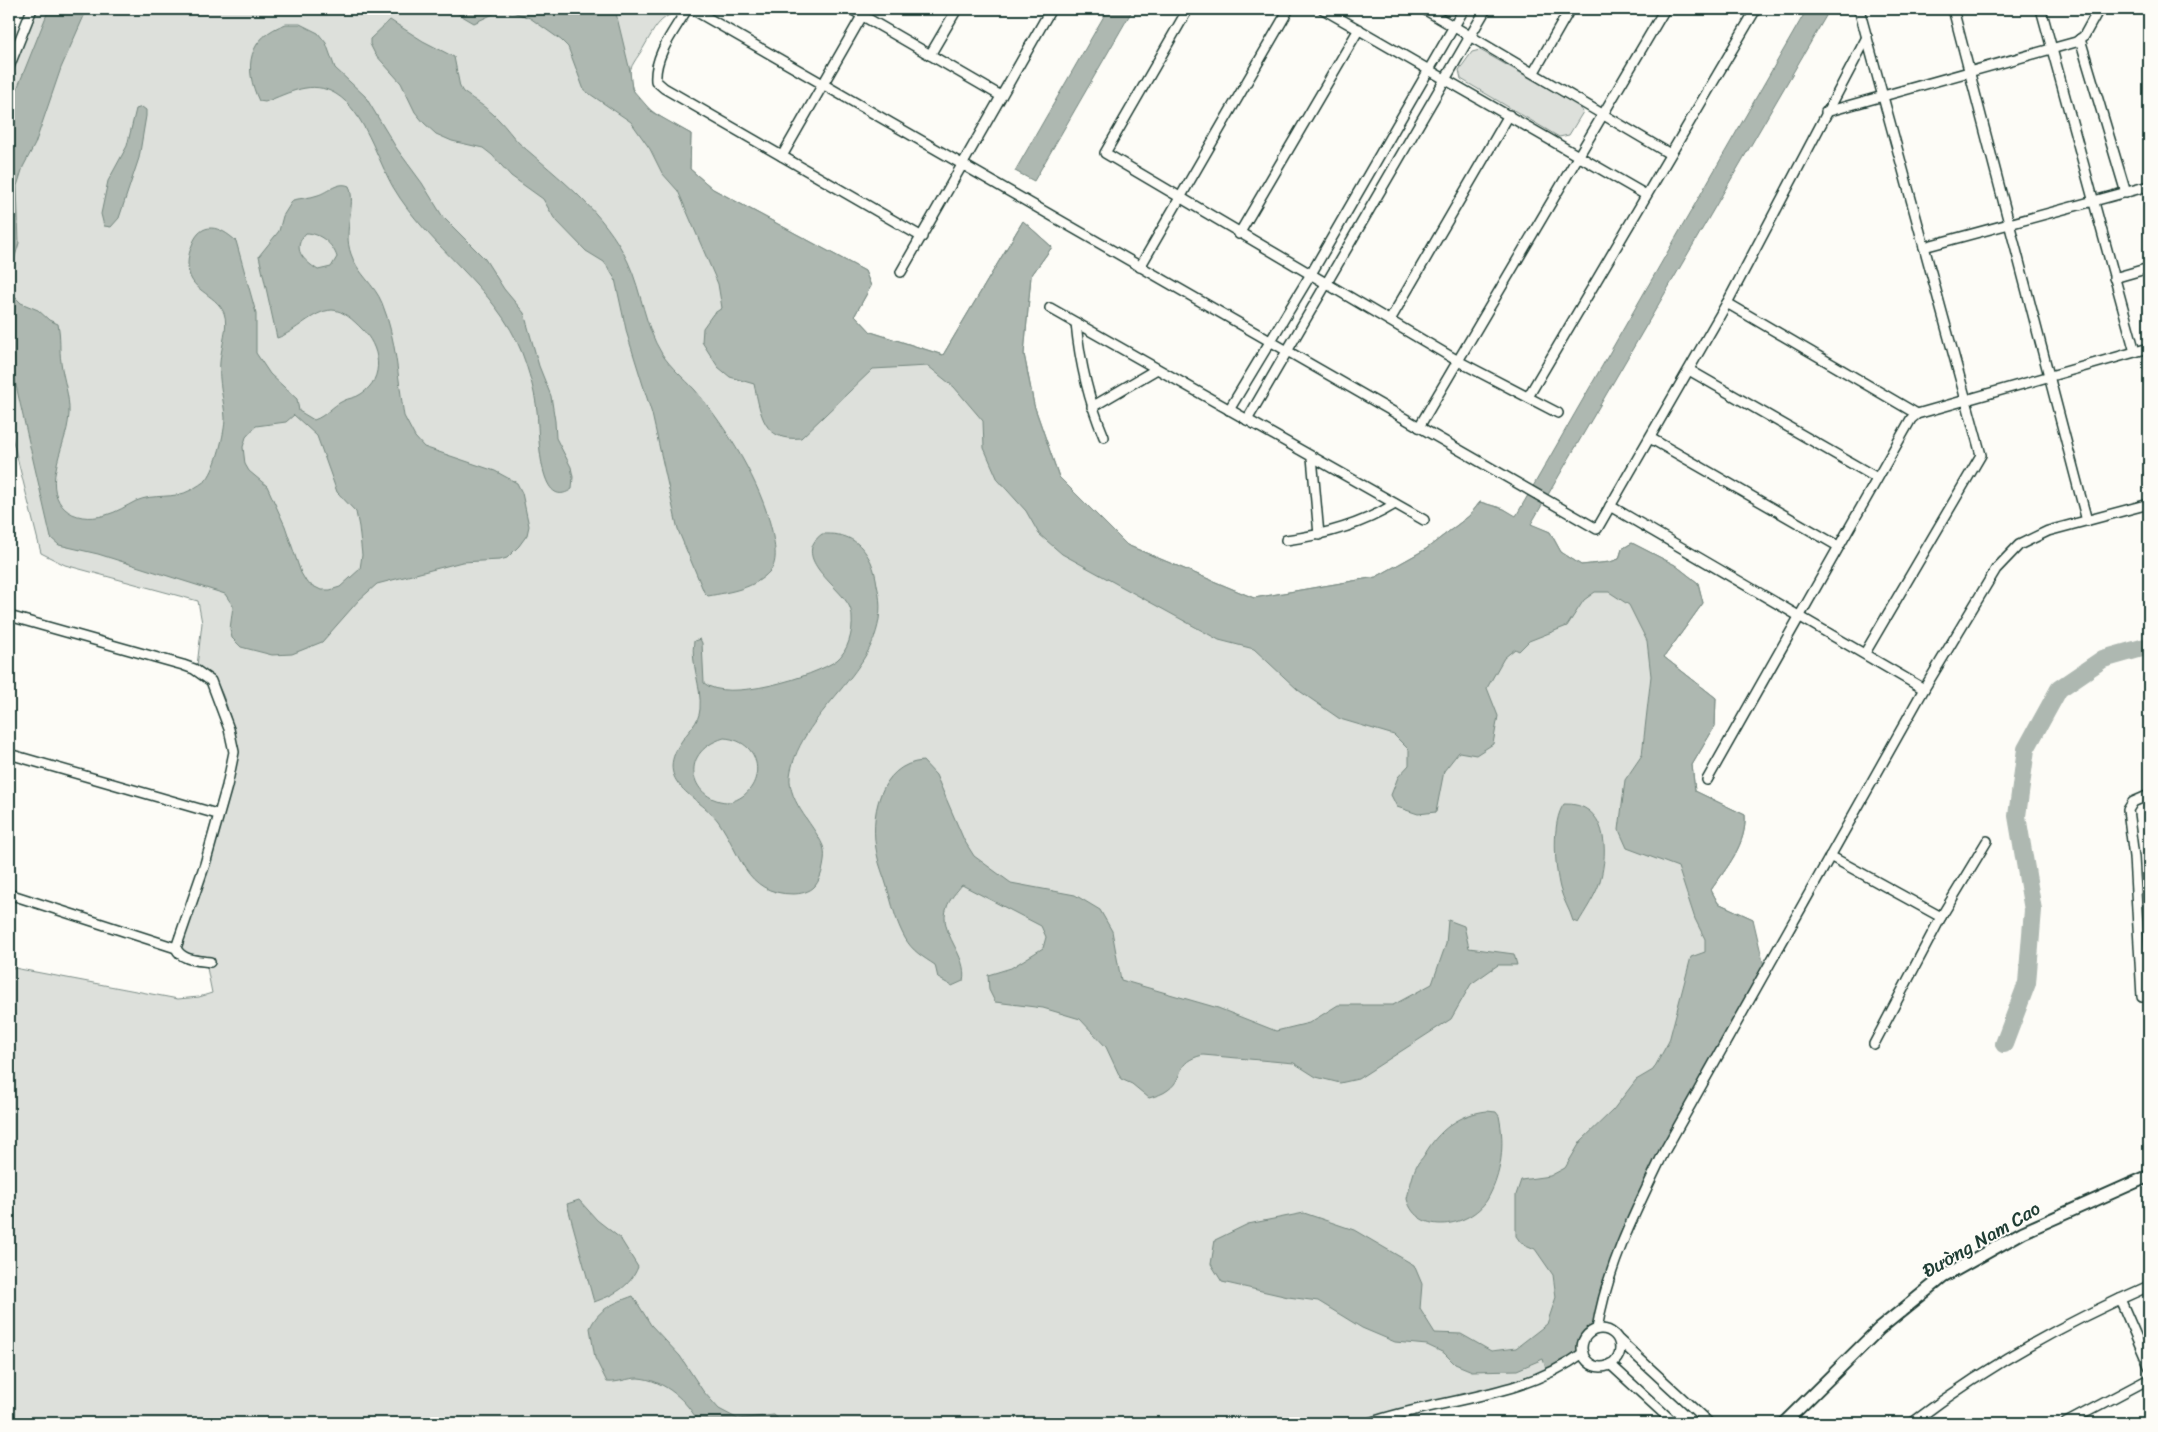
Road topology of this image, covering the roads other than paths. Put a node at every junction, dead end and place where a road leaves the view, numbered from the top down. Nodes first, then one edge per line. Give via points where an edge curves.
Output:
1 (32, 9) edge
2 (688, 9) edge
3 (692, 9) edge
4 (850, 9) edge
5 (957, 9) edge
6 (1050, 9) edge
7 (1188, 9) edge
8 (1289, 9) edge
9 (1323, 9) edge
10 (1424, 9) edge
11 (1464, 9) edge
12 (1486, 9) edge
13 (1570, 9) edge
14 (1665, 9) edge
15 (1756, 9) edge
16 (1859, 9) edge
17 (1954, 9) edge
18 (2042, 9) edge
19 (2099, 9) edge
20 (864, 12) edge
21 (1454, 26) junction
22 (1359, 29) junction
23 (1471, 35) junction
24 (1867, 37) junction
25 (2080, 39) junction
26 (2052, 48) junction
27 (930, 55) junction
28 (9, 66) edge
29 (1430, 69) junction
30 (1970, 71) junction
31 (1534, 72) junction
32 (1446, 78) junction
33 (823, 84) junction
34 (1001, 96) junction
35 (1883, 96) junction
36 (1826, 112) junction
37 (1603, 114) junction
38 (1509, 115) junction
39 (1670, 154) junction
40 (782, 156) junction
41 (1579, 156) junction
42 (962, 164) junction
43 (2149, 186) edge
44 (2126, 192) junction
45 (1646, 195) junction
46 (1180, 199) junction
47 (2093, 201) junction
48 (2010, 224) junction
49 (1239, 234) junction
50 (922, 237) junction
51 (1924, 247) junction
52 (1140, 267) junction
53 (2149, 268) edge
54 (901, 272) dead end
55 (1311, 274) junction
56 (2114, 278) junction
57 (1327, 284) junction
58 (1727, 303) junction
59 (1050, 308) dead end
60 (1390, 320) junction
61 (1076, 323) junction
62 (1270, 341) junction
63 (2149, 348) edge
64 (1288, 352) junction
65 (2135, 352) junction
66 (1458, 361) junction
67 (1157, 369) junction
68 (1689, 370) junction
69 (2050, 378) junction
70 (1528, 397) junction
71 (1966, 401) junction
72 (1092, 407) junction
73 (1229, 410) junction
74 (1558, 413) dead end
75 (1917, 414) junction
76 (1247, 420) junction
77 (1419, 426) junction
78 (1104, 437) dead end
79 (1650, 438) junction
80 (1312, 457) junction
81 (1877, 478) junction
82 (1395, 504) junction
83 (2149, 504) edge
84 (1610, 506) junction
85 (1424, 520) dead end
86 (2087, 521) junction
87 (1320, 535) junction
88 (1286, 540) dead end
89 (1838, 546) junction
90 (1800, 615) junction
91 (9, 616) edge
92 (1865, 654) junction
93 (1924, 689) junction
94 (9, 754) edge
95 (1707, 780) dead end
96 (2149, 795) edge
97 (217, 814) junction
98 (1987, 841) dead end
99 (1830, 856) junction
100 (9, 894) edge
101 (1941, 917) junction
102 (176, 948) junction
103 (210, 962) dead end
104 (2142, 997) dead end
105 (1874, 1044) dead end
106 (2149, 1176) edge
107 (2149, 1286) edge
108 (2120, 1299) junction
109 (1597, 1329) junction
110 (1619, 1340) junction
111 (1583, 1353) junction
112 (1610, 1364) junction
113 (2149, 1366) edge
114 (2149, 1379) edge
115 (1369, 1423) edge
116 (1674, 1423) edge
117 (1709, 1423) edge
118 (1784, 1423) edge
119 (1912, 1423) edge
120 (2066, 1423) edge

1 - 28 street
2 - 40 street via 664,48 656,81
3 - 33 street
4 - 20 street
5 - 27 street
6 - 34 street
7 - 46 street via 1105,153
8 - 46 street
9 - 22 street
10 - 21 street
11 - 21 street
12 - 23 street
13 - 31 street
14 - 37 street
15 - 39 street
16 - 24 street
17 - 30 street
18 - 26 street
19 - 25 street
20 - 27 street
20 - 33 street
21 - 23 street
21 - 29 street
22 - 29 street
22 - 49 street
23 - 31 street
23 - 32 street
24 - 35 street
24 - 36 street
25 - 26 street
25 - 44 street
26 - 30 street
26 - 47 street
27 - 34 street
29 - 32 street
29 - 55 street
30 - 35 street
30 - 48 street
31 - 37 street
32 - 38 street
32 - 57 street
33 - 40 street
33 - 42 street
34 - 42 street
35 - 36 street
35 - 51 street
36 - 58 street
37 - 39 street
37 - 41 street
38 - 41 street
38 - 60 street
39 - 45 street
40 - 50 street
41 - 45 street
41 - 66 street
42 - 50 street
42 - 52 street
43 - 44 street
44 - 47 street
45 - 70 street
46 - 49 street
46 - 52 street
47 - 48 street
47 - 56 street
48 - 51 street
48 - 69 street
49 - 55 street
50 - 54 street
51 - 71 street
52 - 62 street
53 - 56 street
55 - 57 street
55 - 62 street
56 - 65 street
57 - 60 street
57 - 64 street
58 - 68 street
58 - 75 street
59 - 61 street
60 - 66 street
61 - 67 street
61 - 72 street via 1083,376
62 - 64 street
62 - 73 street
63 - 65 street
64 - 76 street
64 - 77 street
65 - 69 street
66 - 70 street
66 - 77 street
67 - 72 street
67 - 73 street
68 - 79 street
68 - 81 street
69 - 71 street
69 - 86 street
70 - 74 street
71 - 75 street
71 - 92 street via 1981,455
72 - 78 street
73 - 76 street
75 - 81 street via 1905,428
76 - 80 street
77 - 84 street via 1597,529
79 - 84 street
79 - 89 street
80 - 82 street
80 - 87 street
81 - 89 street
82 - 85 street
82 - 87 street via 1361,522
83 - 86 street
84 - 90 street
86 - 93 street via 2048,532 2019,546 1996,570
87 - 88 street
89 - 90 street
90 - 92 street
90 - 95 street
91 - 97 street via 183,665 211,681 222,705 234,752
92 - 93 street
93 - 99 street
94 - 97 street
96 - 104 street via 2133,802 2128,810
97 - 102 street via 202,873
98 - 101 street
99 - 101 street
99 - 109 street via 1664,1152 1635,1212 1602,1300
100 - 102 street
101 - 105 street
102 - 103 street via 179,955 186,958
106 - 118 street, Đường Nam Cao via 2023,1232 1943,1277 1879,1329
107 - 108 street
108 - 113 street
108 - 119 street via 2023,1348
109 - 110 street via 1610,1331
109 - 111 street via 1583,1341
110 - 112 street via 1618,1356
110 - 117 street
111 - 112 street via 1594,1365
111 - 115 street via 1551,1373 1518,1386
112 - 116 street
114 - 120 street

